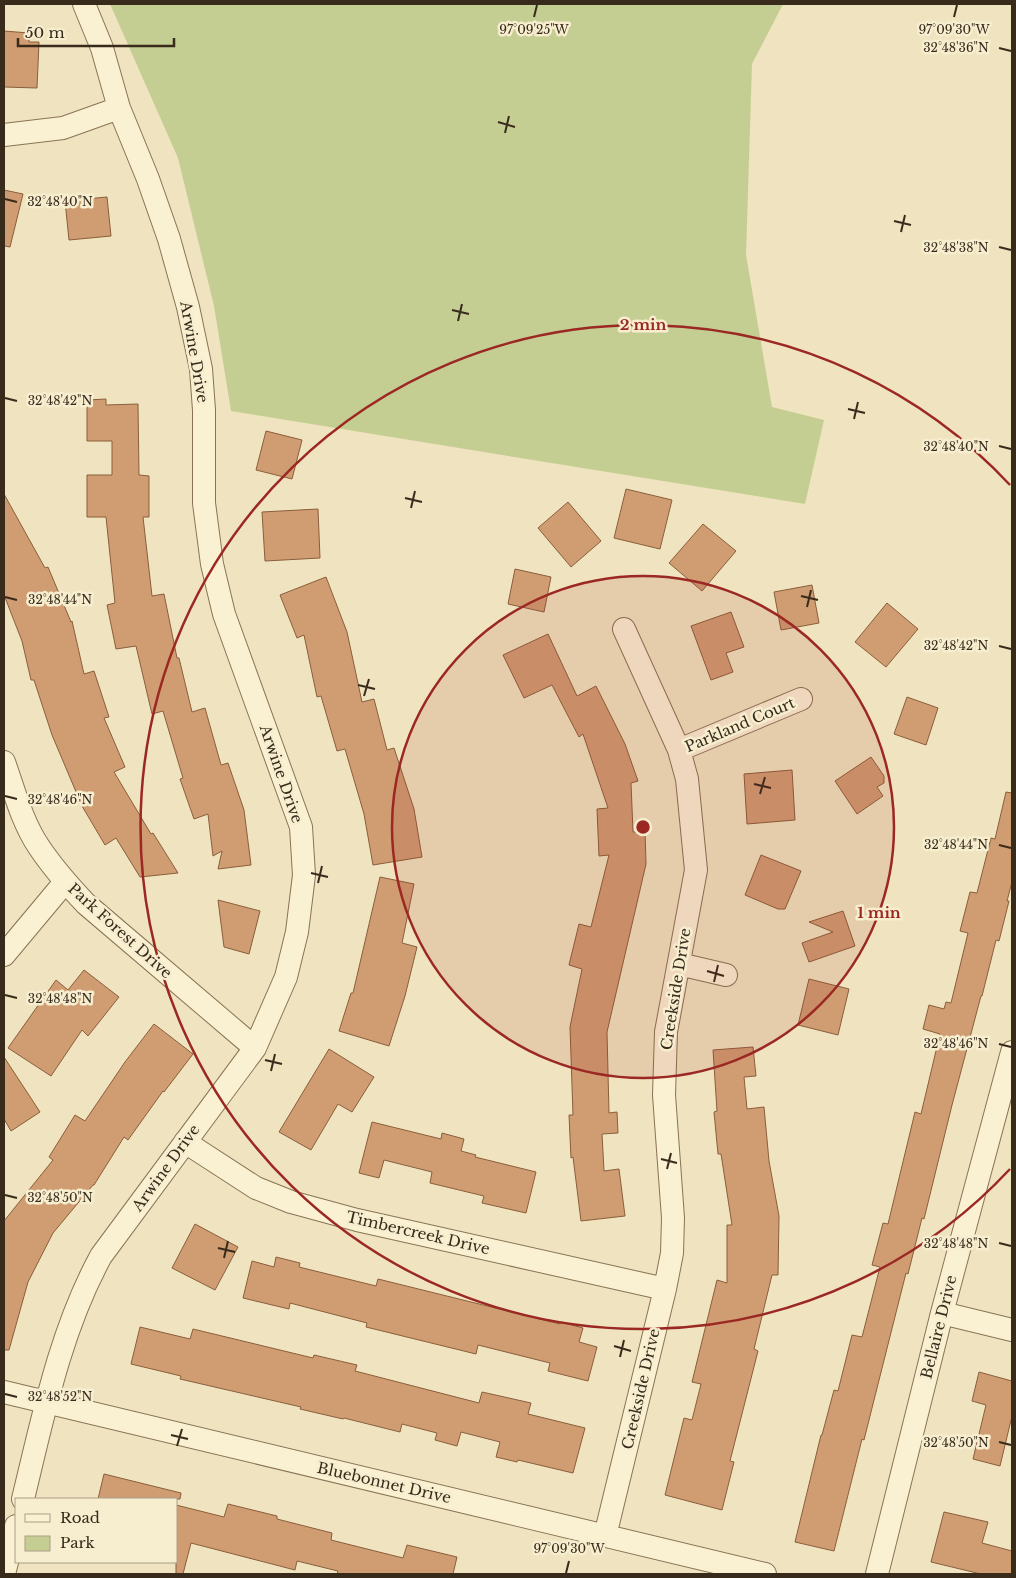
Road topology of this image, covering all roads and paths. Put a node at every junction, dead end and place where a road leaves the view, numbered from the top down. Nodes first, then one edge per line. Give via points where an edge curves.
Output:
1 (84, 4) edge
2 (119, 108) junction
3 (4, 135) edge
4 (624, 629) dead end
5 (801, 699) dead end
6 (679, 750) junction
7 (4, 762) edge
8 (65, 882) junction
9 (4, 955) edge
10 (679, 964) junction
11 (726, 975) dead end
12 (255, 1048) junction
13 (1012, 1052) edge
14 (185, 1142) junction
15 (665, 1289) junction
16 (942, 1313) junction
17 (1012, 1330) edge
18 (4, 1392) edge
19 (47, 1402) junction
20 (23, 1498) edge
21 (15, 1530) edge
22 (605, 1536) junction
23 (4, 1574) edge
24 (765, 1574) edge
25 (877, 1574) edge

1 - 2 street, Arwine Drive via 102,48
2 - 3 street via 63,128
2 - 12 street, Arwine Drive via 169,239 188,307 204,410 204,503 212,564 224,614 301,827 304,875 297,932 286,977
4 - 6 street, Creekside Drive
5 - 6 street, Parkland Court
6 - 10 street, Creekside Drive via 687,779 696,870
7 - 8 street, Park Forest Drive via 18,804 38,846
8 - 9 street
8 - 12 street, Park Forest Drive via 86,904
10 - 11 street
10 - 15 street, Creekside Drive via 666,1032 664,1095 673,1218 672,1253
12 - 14 street, Arwine Drive
13 - 16 street, Bellaire Drive
14 - 15 street, Timbercreek Drive via 256,1188 290,1202
14 - 19 street, Arwine Drive via 101,1256 87,1281
15 - 22 street, Creekside Drive
16 - 17 street
16 - 25 street, Bellaire Drive
18 - 19 street, Bluebonnet Drive
19 - 20 street, Arwine Drive
19 - 22 street, Bluebonnet Drive
21 - 23 street
22 - 24 street, Bluebonnet Drive

